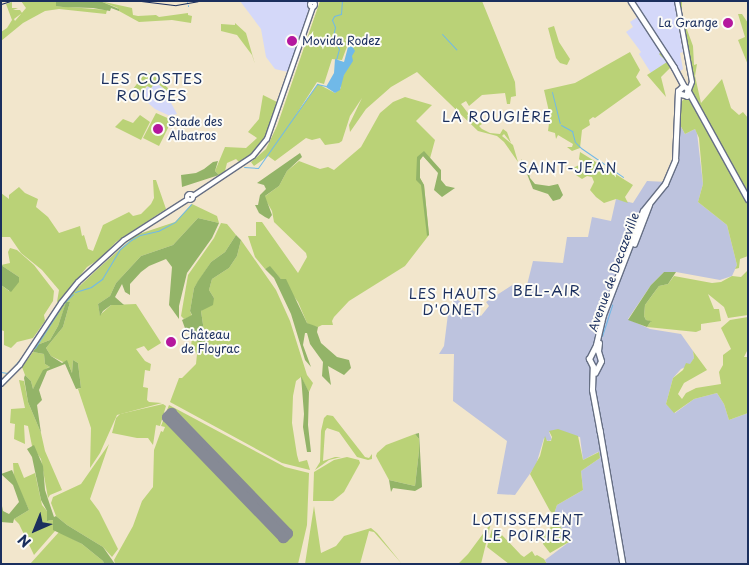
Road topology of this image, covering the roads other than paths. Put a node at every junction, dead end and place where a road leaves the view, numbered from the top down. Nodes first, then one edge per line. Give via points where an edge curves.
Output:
1 (677, 1) edge
2 (312, 4) edge
3 (633, 4) edge
4 (685, 91) junction
5 (655, 195) junction
6 (748, 198) edge
7 (593, 354) junction
8 (600, 356) junction
9 (592, 364) junction
10 (598, 365) junction
11 (1, 384) edge
12 (600, 433) junction
13 (623, 564) edge

1 - 4 main road via 692,83
2 - 11 main road via 267,139 253,156 124,240 78,282 20,365
3 - 4 main road via 672,64
4 - 5 main road, Avenue de Decazeville via 676,122 675,160
4 - 6 main road via 694,100
5 - 7 main road, Avenue de Decazeville via 639,221 603,315
5 - 8 main road, Avenue de Decazeville via 606,314 599,345
7 - 8 main road
7 - 9 main road via 589,358
8 - 10 main road
9 - 10 main road
9 - 12 main road
10 - 12 main road via 595,383
12 - 13 main road

